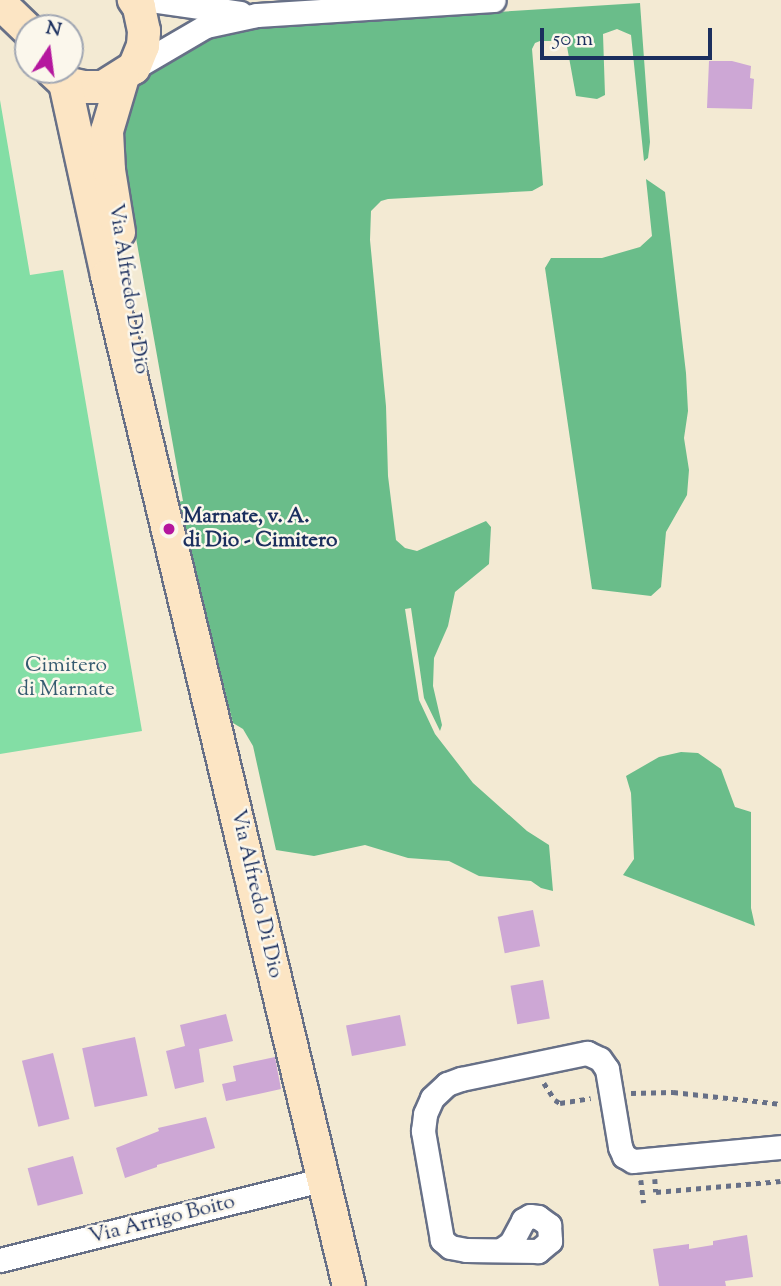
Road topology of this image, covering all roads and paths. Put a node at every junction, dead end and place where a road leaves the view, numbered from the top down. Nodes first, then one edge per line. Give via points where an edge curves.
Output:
1 (134, 0) edge
2 (151, 0) edge
3 (494, 0) edge
4 (0, 3) edge
5 (354, 4) edge
6 (257, 15) junction
7 (14, 16) edge
8 (129, 72) junction
9 (84, 82) edge
10 (60, 84) edge
11 (163, 503) junction
12 (538, 1082) dead end
13 (611, 1094) junction
14 (781, 1104) edge
15 (781, 1147) edge
16 (324, 1179) junction
17 (781, 1181) edge
18 (644, 1203) dead end
19 (501, 1250) dead end
20 (0, 1260) edge
21 (349, 1286) edge

1 - 8 main road, Via Alfredo Di Dio via 143,18 143,46
2 - 6 street
3 - 5 street
4 - 7 main road
5 - 6 street
6 - 8 street via 206,26
8 - 9 main road via 103,87
8 - 11 main road, Via Alfredo Di Dio via 107,131 108,161
10 - 11 main road, Via Alfredo Di Dio
11 - 16 main road, Via Alfredo Di Dio
12 - 13 path via 547,1085 560,1103
13 - 14 path via 673,1091
13 - 15 street via 620,1147 633,1161
13 - 19 street via 607,1069 587,1053 461,1079 432,1098 423,1131 442,1240 466,1250
16 - 20 street, Via Arrigo Boito
16 - 21 main road, Via Alfredo Di Dio
17 - 18 path via 656,1192 654,1172 641,1180

